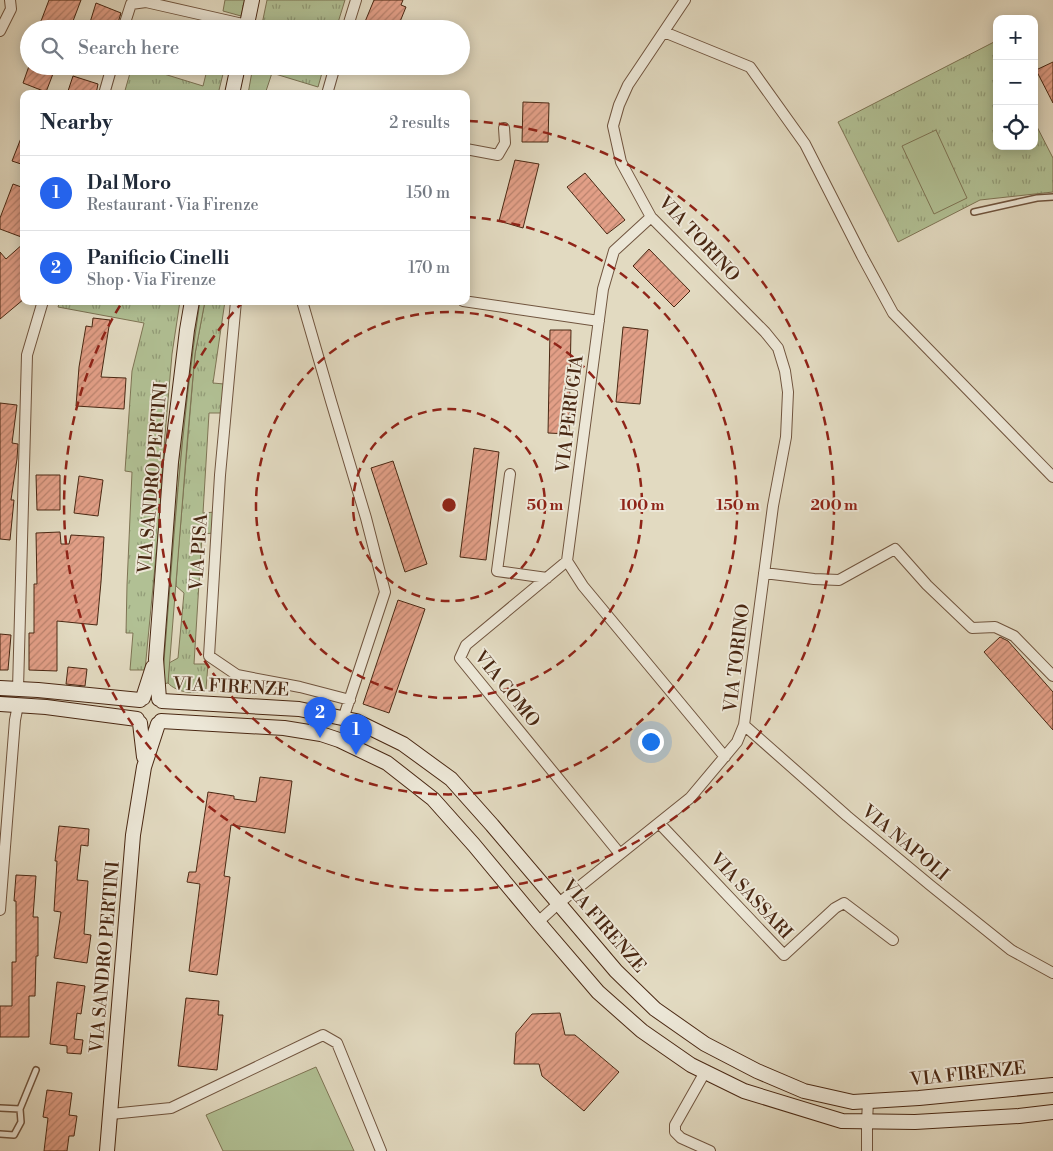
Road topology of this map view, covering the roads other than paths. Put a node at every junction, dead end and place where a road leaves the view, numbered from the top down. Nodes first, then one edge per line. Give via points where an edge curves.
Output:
1 (10, 0) edge
2 (252, 0) edge
3 (356, 0) edge
4 (685, 0) edge
5 (146, 1) edge
6 (126, 20) edge
7 (219, 20) edge
8 (248, 20) edge
9 (350, 20) edge
10 (0, 31) edge
11 (664, 32) junction
12 (109, 75) edge
13 (236, 75) edge
14 (332, 75) edge
15 (105, 90) edge
16 (233, 90) edge
17 (328, 90) edge
18 (504, 128) dead end
19 (470, 150) edge
20 (1053, 197) edge
21 (974, 212) dead end
22 (651, 217) junction
23 (470, 302) edge
24 (42, 305) edge
25 (191, 305) edge
26 (236, 305) edge
27 (303, 305) edge
28 (599, 321) junction
29 (510, 474) dead end
30 (1053, 477) edge
31 (567, 561) junction
32 (764, 573) junction
33 (547, 578) junction
34 (156, 659) junction
35 (1053, 676) edge
36 (0, 688) edge
37 (18, 689) junction
38 (141, 699) junction
39 (160, 700) junction
40 (350, 700) junction
41 (0, 704) edge
42 (18, 705) junction
43 (343, 719) junction
44 (139, 721) junction
45 (159, 723) junction
46 (744, 725) junction
47 (725, 757) junction
48 (144, 767) junction
49 (659, 823) junction
50 (620, 854) junction
51 (559, 903) junction
52 (0, 910) edge
53 (538, 922) junction
54 (893, 940) dead end
55 (1053, 973) edge
56 (36, 1070) dead end
57 (705, 1072) junction
58 (1053, 1085) edge
59 (868, 1101) junction
60 (0, 1108) edge
61 (20, 1110) junction
62 (1053, 1112) edge
63 (111, 1114) junction
64 (867, 1122) junction
65 (0, 1134) edge
66 (107, 1151) edge
67 (382, 1151) edge
68 (710, 1151) edge
69 (867, 1151) edge

1 - 10 street via 12,9
2 - 8 street
3 - 9 street
4 - 11 street, VIA TORINO
5 - 6 street via 131,4
5 - 7 street
11 - 22 street, VIA TORINO via 628,85 613,126 621,162
11 - 30 street via 750,67 805,144 893,313
12 - 15 street
13 - 16 street
14 - 17 street
18 - 19 street via 505,143 498,155
20 - 21 lane
22 - 28 street, VIA PERUGIA via 614,251 603,289
22 - 32 street, VIA TORINO via 778,348 788,392 786,437
23 - 28 street
24 - 37 street via 28,355
25 - 34 street, VIA SANDRO PERTINI via 171,462
26 - 40 street, VIA PISA via 220,475 209,656 237,676
27 - 40 street via 385,592
28 - 31 street, VIA PERUGIA
29 - 33 street via 497,571
31 - 33 street, VIA COMO
31 - 47 street via 583,586
32 - 35 street via 840,580 894,549 972,628 995,627 1014,636
32 - 46 street, VIA TORINO
33 - 50 street, VIA COMO via 466,645 460,658
34 - 38 street, VIA SANDRO PERTINI
34 - 39 street, VIA SANDRO PERTINI
36 - 37 street
37 - 38 street
38 - 39 street via 151,696
38 - 44 street, VIA SANDRO PERTINI via 135,709
39 - 43 street, VIA FIRENZE via 299,709
39 - 45 street, VIA SANDRO PERTINI via 165,712
40 - 43 street
41 - 42 street
42 - 44 street
42 - 52 street
43 - 51 street, VIA FIRENZE via 356,721 403,744 451,779
44 - 45 street via 149,726
44 - 48 street, VIA SANDRO PERTINI
45 - 48 street, VIA SANDRO PERTINI
45 - 53 street via 284,728 321,734 387,763 433,799
46 - 47 street, VIA TORINO via 737,742
46 - 55 street, VIA NAPOLI via 930,885 1011,950
47 - 49 street, VIA TORINO via 690,798
48 - 63 street, VIA SANDRO PERTINI via 133,835
49 - 50 street, VIA TORINO
49 - 54 street, VIA SASSARI via 784,955 844,903
50 - 51 street, VIA TORINO
51 - 53 street, VIA TORINO
51 - 59 street, VIA FIRENZE via 616,971 655,1009 705,1044 804,1091 853,1102
53 - 57 street via 598,992 642,1031
56 - 61 lane
57 - 64 street via 744,1091 842,1122
57 - 68 street via 675,1125 675,1132 680,1138
58 - 59 street, VIA FIRENZE
59 - 64 street
60 - 61 lane
61 - 65 lane via 21,1122 14,1135
62 - 64 street via 915,1122
63 - 66 street, VIA SANDRO PERTINI
63 - 67 street via 171,1108 323,1035 337,1043
64 - 69 street

